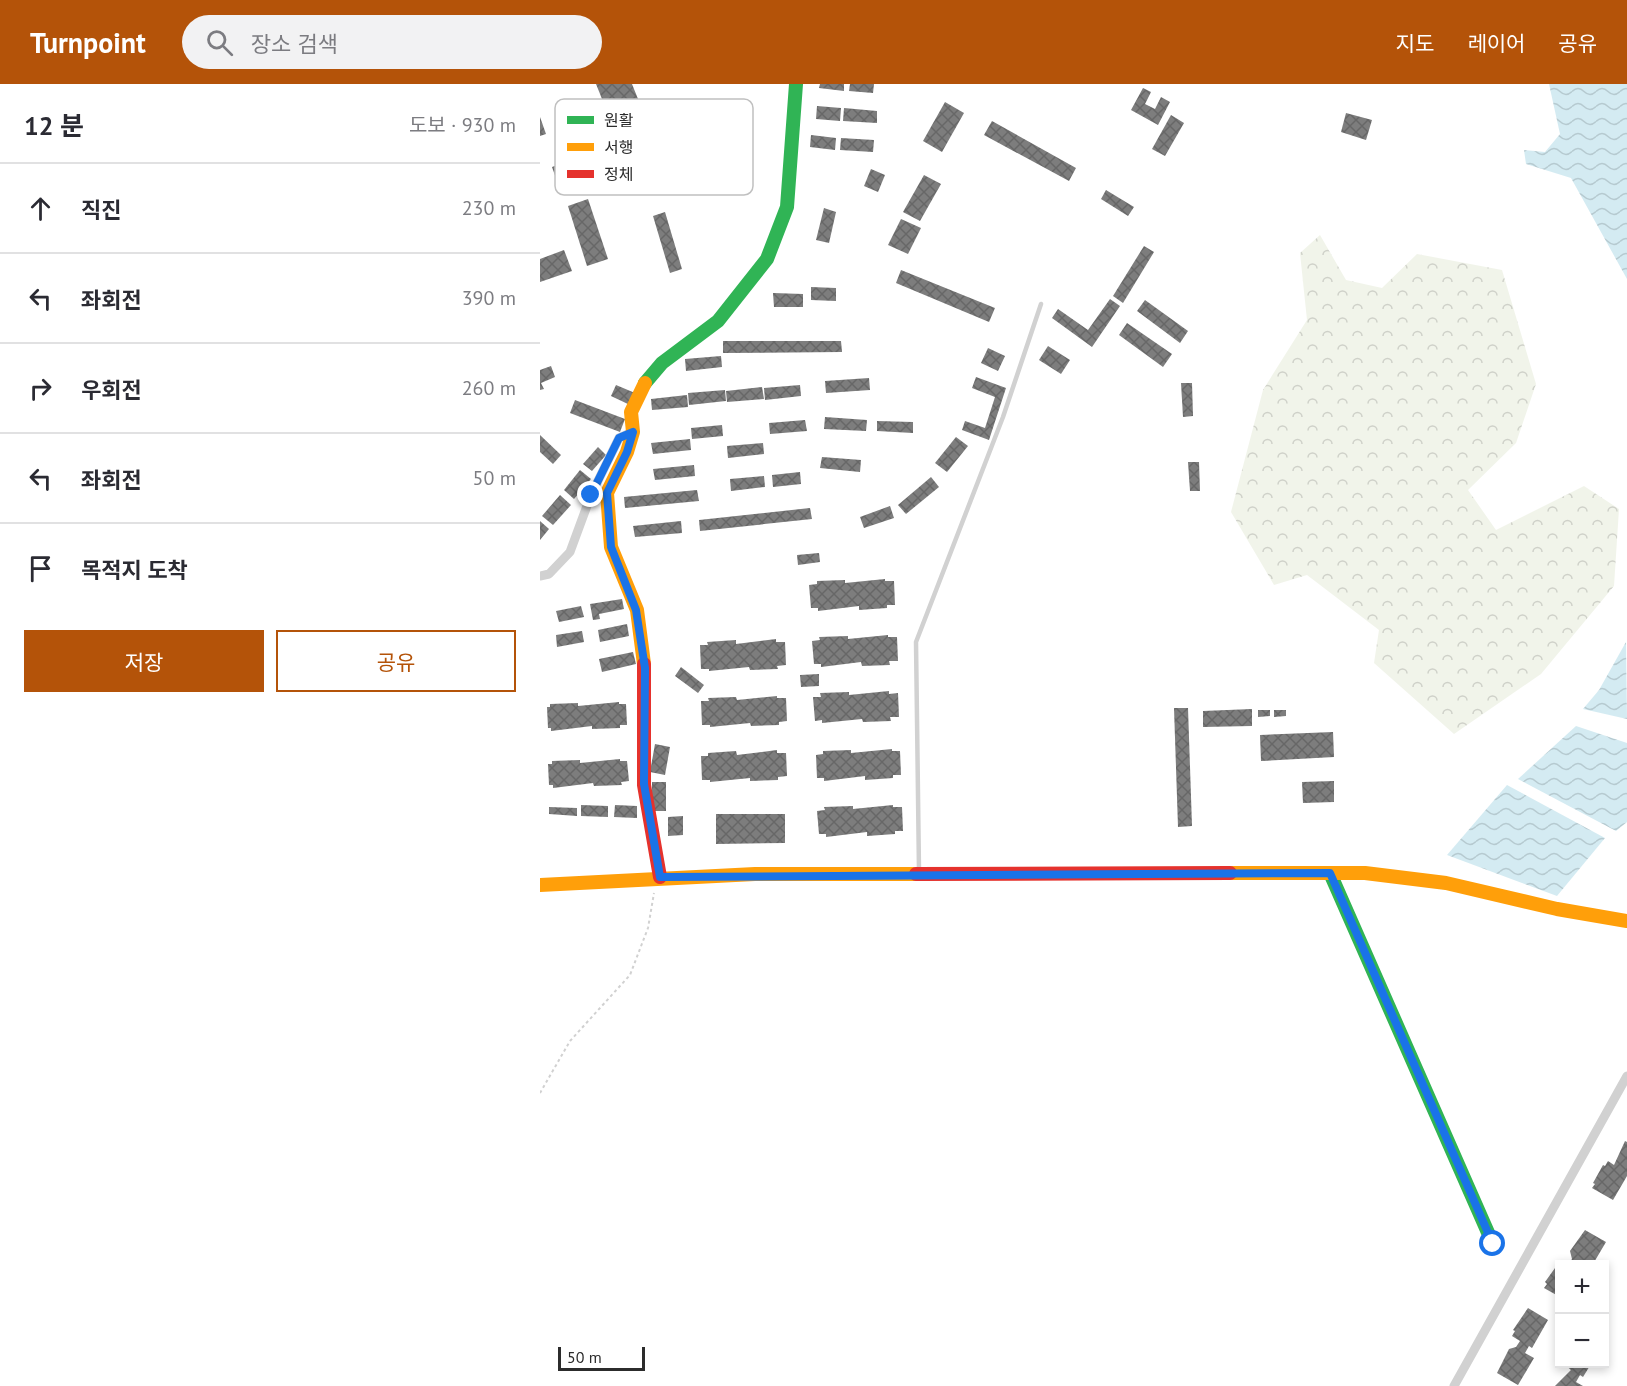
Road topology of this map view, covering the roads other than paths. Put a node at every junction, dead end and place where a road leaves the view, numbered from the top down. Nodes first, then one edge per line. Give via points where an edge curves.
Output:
1 (796, 84) edge
2 (1041, 304) dead end
3 (633, 432) junction
4 (540, 576) edge
5 (1330, 873) junction
6 (919, 874) junction
7 (656, 877) junction
8 (540, 885) edge
9 (1627, 921) edge
10 (1627, 1076) edge
11 (1493, 1244) dead end
12 (1454, 1386) edge

1 - 3 street via 787,207 767,259 718,321 662,363 642,387 631,412
2 - 6 lane via 1003,417 916,642
3 - 4 street via 619,438 591,495 570,552 549,574
3 - 7 street via 607,493 611,547 636,610 645,668 644,784
5 - 6 street
5 - 9 street via 1429,880
5 - 11 street
6 - 7 street
7 - 8 street via 619,883
10 - 12 street

